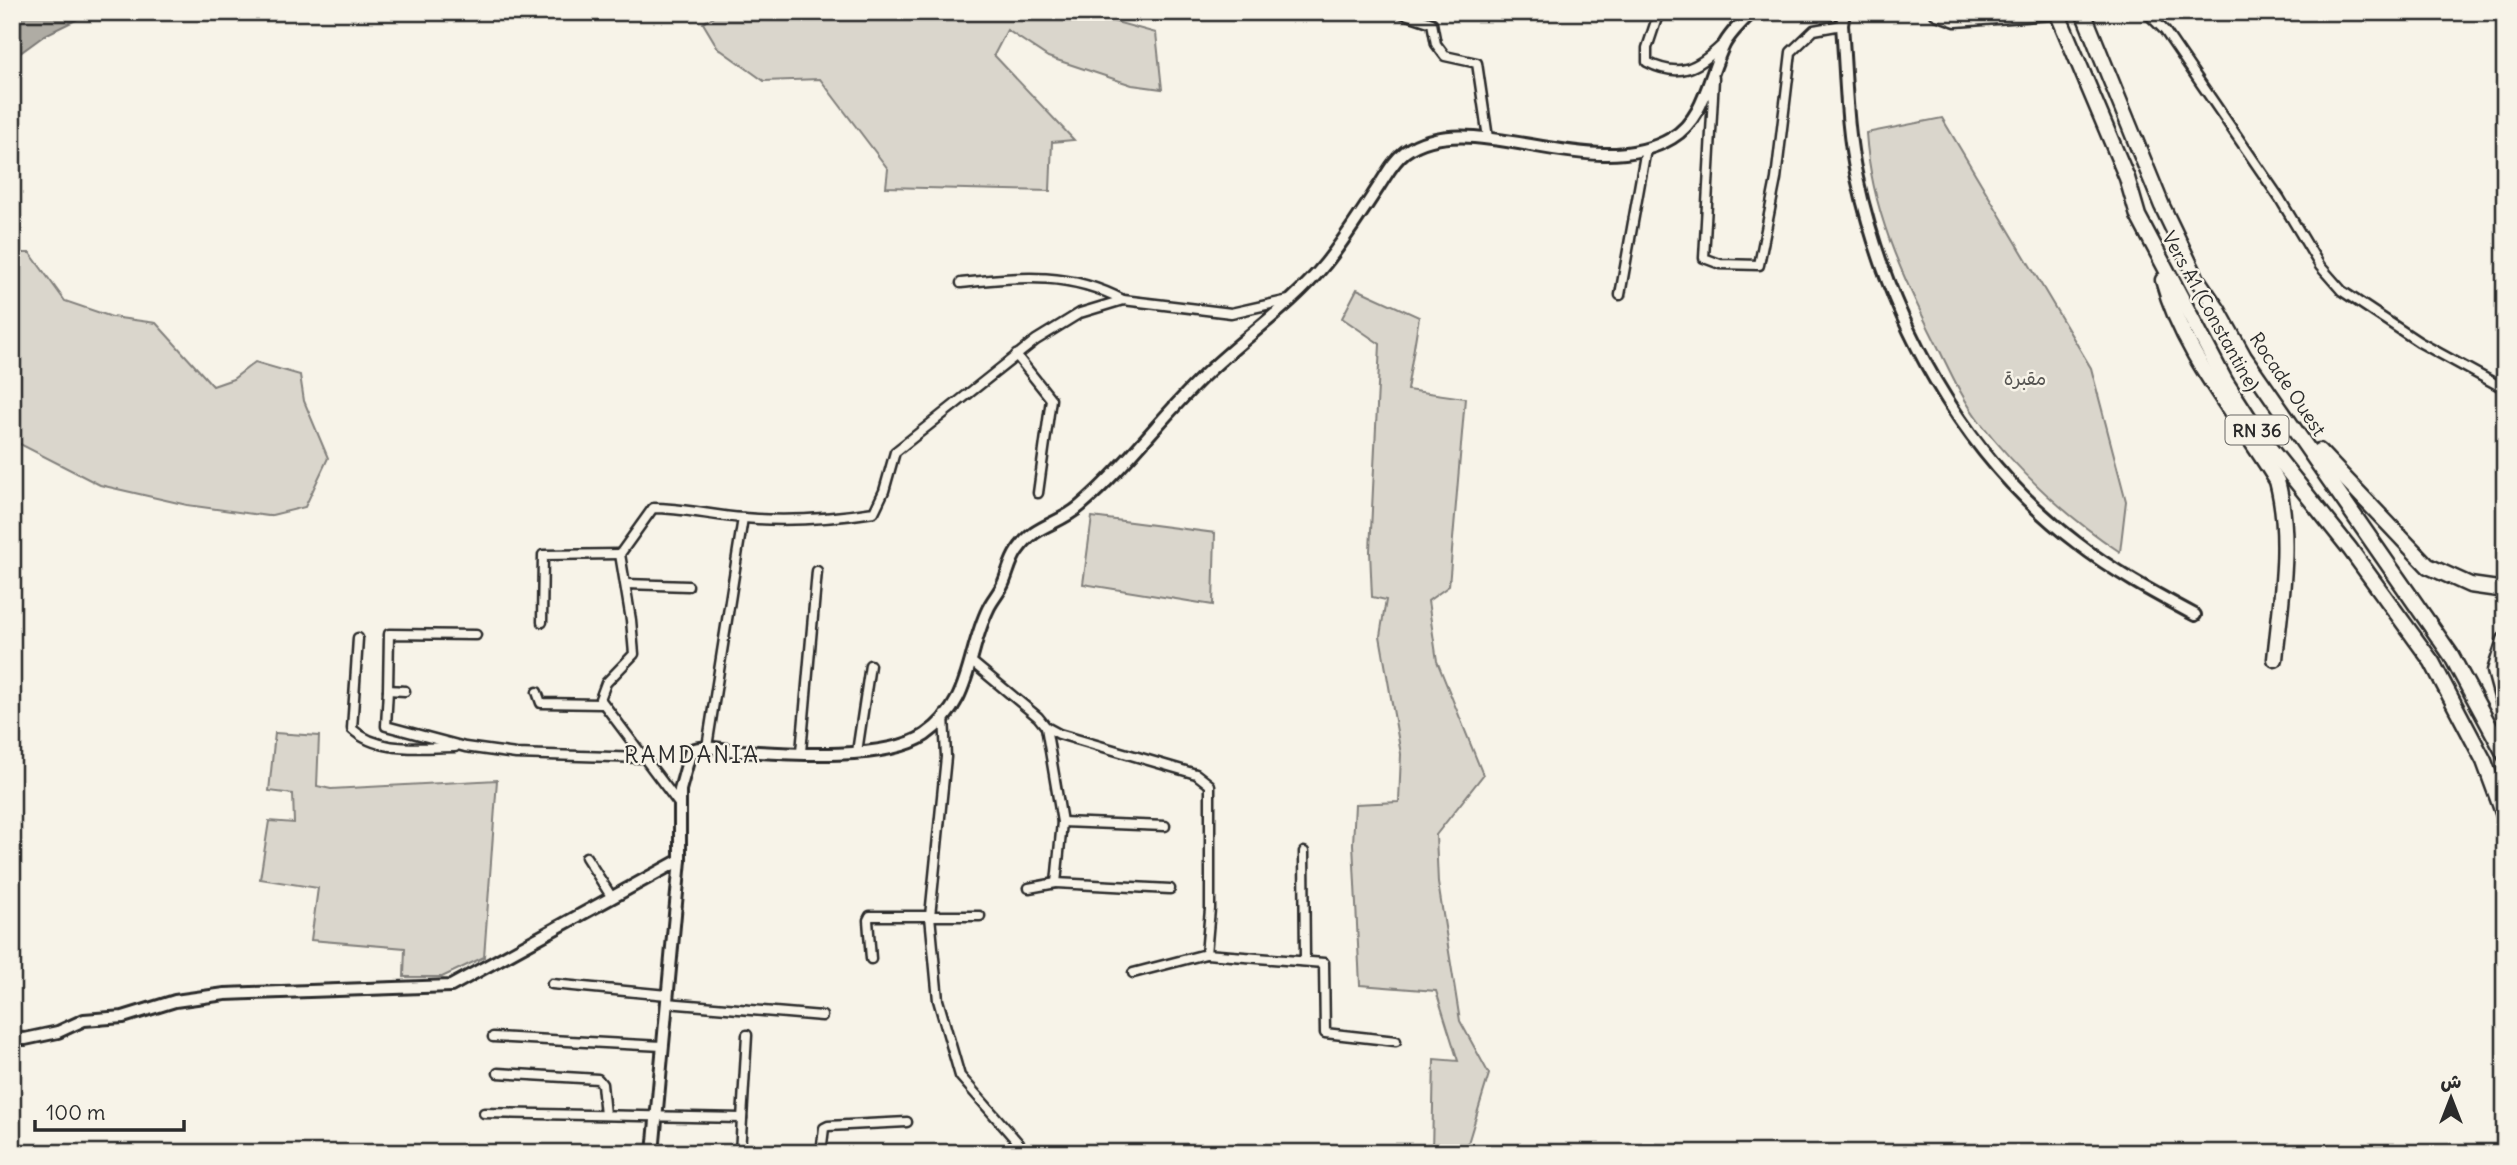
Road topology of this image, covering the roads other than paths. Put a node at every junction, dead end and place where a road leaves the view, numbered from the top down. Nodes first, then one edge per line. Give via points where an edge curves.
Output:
1 (1399, 12) edge
2 (1659, 12) edge
3 (1752, 12) edge
4 (1844, 12) edge
5 (1937, 12) edge
6 (2052, 12) edge
7 (2057, 12) edge
8 (2083, 12) edge
9 (2146, 12) edge
10 (1842, 25) junction
11 (1725, 43) junction
12 (1714, 78) junction
13 (1488, 138) junction
14 (1646, 149) junction
15 (2156, 252) junction
16 (961, 283) dead end
17 (1620, 295) dead end
18 (1292, 299) junction
19 (1123, 300) junction
20 (1016, 355) junction
21 (2505, 389) edge
22 (2283, 414) junction
23 (1038, 493) dead end
24 (743, 518) junction
25 (620, 554) junction
26 (817, 571) dead end
27 (626, 584) junction
28 (688, 586) dead end
29 (2505, 590) edge
30 (2194, 615) dead end
31 (542, 622) dead end
32 (476, 635) dead end
33 (358, 638) dead end
34 (2505, 640) edge
35 (2275, 659) dead end
36 (972, 662) junction
37 (870, 665) dead end
38 (388, 690) junction
39 (405, 691) dead end
40 (537, 692) dead end
41 (602, 704) junction
42 (2505, 708) edge
43 (944, 715) junction
44 (1046, 727) junction
45 (465, 747) junction
46 (707, 747) junction
47 (801, 752) junction
48 (857, 752) junction
49 (2505, 755) edge
50 (643, 758) junction
51 (680, 805) junction
52 (2505, 818) edge
53 (1062, 822) junction
54 (1165, 826) dead end
55 (1304, 852) dead end
56 (586, 857) dead end
57 (680, 860) junction
58 (1056, 883) junction
59 (1028, 888) dead end
60 (1170, 889) dead end
61 (611, 896) junction
62 (930, 915) junction
63 (980, 916) dead end
64 (1206, 954) junction
65 (871, 959) dead end
66 (1305, 960) junction
67 (1133, 973) dead end
68 (552, 984) dead end
69 (667, 999) junction
70 (822, 1016) dead end
71 (747, 1035) dead end
72 (493, 1037) dead end
73 (12, 1038) edge
74 (1396, 1041) dead end
75 (662, 1046) junction
76 (498, 1073) dead end
77 (484, 1113) dead end
78 (605, 1115) junction
79 (656, 1118) junction
80 (742, 1118) junction
81 (907, 1122) dead end
82 (653, 1153) edge
83 (740, 1153) edge
84 (821, 1153) edge
85 (1023, 1153) edge

1 - 13 street via 1433,23 1436,44 1445,56 1477,63
2 - 11 street via 1647,62 1661,69 1698,67
3 - 11 street
4 - 10 street
5 - 6 highway via 1956,19
7 - 15 highway, Vers A1 (Constantine) / RN 36
8 - 22 highway, Rocade Ouest via 2162,206 2197,279
9 - 21 street via 2165,31 2273,188 2320,266 2342,291 2419,342
10 - 12 street via 1814,30 1791,52 1774,192 1759,265 1720,264 1704,258
10 - 30 street via 1849,130 1869,225 1884,274 1913,340 1944,394 1968,432 2004,473 2076,543
11 - 12 street
12 - 14 street via 1682,130
13 - 14 street via 1576,154
13 - 18 street via 1431,141 1395,160 1338,248
14 - 17 street
15 - 35 highway via 2176,318 2277,481 2282,498
15 - 52 highway, Vers A1 (Constantine) / RN 36 via 2225,381 2263,440 2432,662 2484,761
16 - 19 street via 1014,278 1076,280
18 - 19 street via 1231,313
18 - 36 street via 1207,372 1076,510 1030,534 1014,555 988,610
19 - 20 street via 1080,313
20 - 23 street via 1051,399
20 - 24 street via 895,452 874,512 819,520
22 - 29 highway via 2428,565 2470,585
22 - 49 highway, Rocade Ouest via 2451,655
24 - 25 street via 685,508 653,508
24 - 46 street
25 - 27 street
25 - 31 street via 543,555
26 - 47 street
27 - 28 street
27 - 41 street via 634,654 601,689
32 - 38 street via 389,634
33 - 45 street via 352,729 365,740 392,746
34 - 42 highway via 2495,671
36 - 43 street via 967,683
36 - 44 street
37 - 48 street
38 - 39 street
38 - 45 street via 386,726
40 - 41 street via 541,703
41 - 50 street
43 - 48 street via 926,734 897,748
43 - 62 street via 946,757
44 - 53 street
44 - 64 street via 1196,774 1210,785
45 - 50 street via 516,754
46 - 47 street
46 - 51 street via 688,754
47 - 48 street
50 - 51 street
51 - 57 street
53 - 54 street
53 - 58 street
55 - 66 street
56 - 61 street
57 - 61 street
57 - 69 street
58 - 59 street
58 - 60 street
61 - 73 street via 451,986 225,994 175,1001 123,1017 84,1020 25,1039
62 - 63 street
62 - 65 street via 869,917
62 - 85 street via 938,1000 960,1076
64 - 66 street
64 - 67 street
66 - 74 street via 1324,963 1325,1033
68 - 69 street
69 - 70 street
69 - 75 street
71 - 80 street
72 - 75 street
75 - 79 street
76 - 78 street via 598,1079
77 - 78 street
78 - 79 street
79 - 80 street
79 - 82 street
80 - 83 street
81 - 84 street via 828,1126

